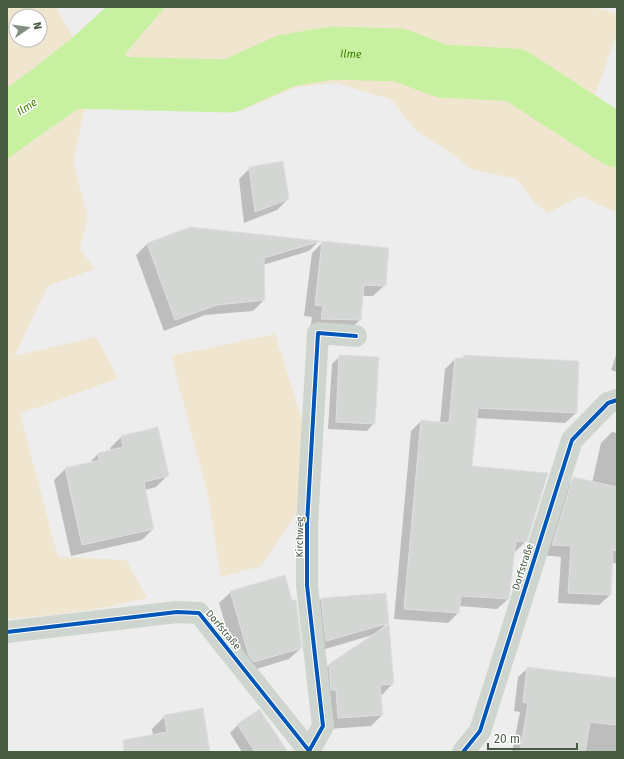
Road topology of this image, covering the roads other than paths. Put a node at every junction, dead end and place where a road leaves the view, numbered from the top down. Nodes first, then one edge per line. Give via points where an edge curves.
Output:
1 (356, 336) dead end
2 (617, 400) edge
3 (7, 632) edge
4 (310, 751) edge
5 (463, 752) edge

1 - 4 street, Kirchweg via 318,334 307,524 307,585 324,726
2 - 5 street, Dorfstraße via 608,402 572,440 480,731
3 - 4 street, Dorfstraße via 177,612 199,613

